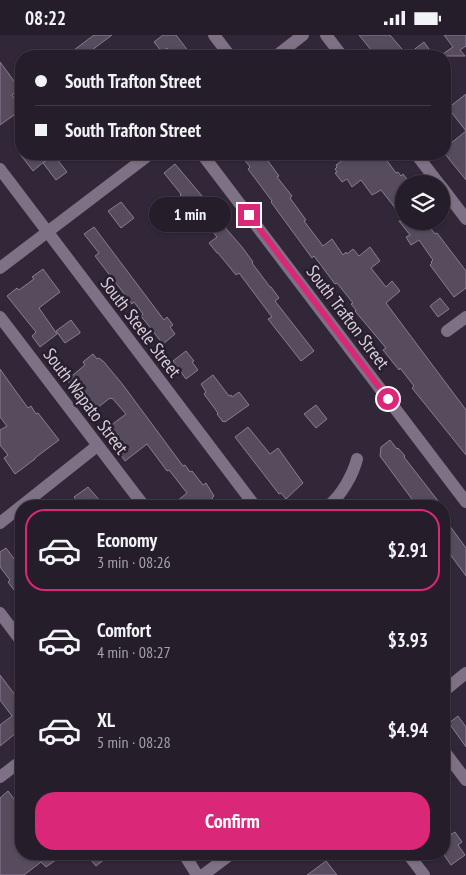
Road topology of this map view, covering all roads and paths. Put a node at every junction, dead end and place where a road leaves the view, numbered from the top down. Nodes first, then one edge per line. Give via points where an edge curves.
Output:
1 (214, 35) edge
2 (303, 35) edge
3 (326, 35) edge
4 (225, 50) edge
5 (284, 50) edge
6 (337, 50) edge
7 (142, 160) edge
8 (207, 160) edge
9 (421, 160) edge
10 (0, 169) edge
11 (432, 175) edge
12 (450, 198) edge
13 (466, 219) edge
14 (47, 232) junction
15 (0, 268) edge
16 (0, 317) edge
17 (466, 317) edge
18 (447, 331) dead end
19 (97, 446) junction
20 (358, 459) dead end
21 (29, 500) edge
22 (139, 500) edge
23 (250, 500) edge
24 (335, 500) edge
25 (466, 502) edge
26 (15, 511) edge
27 (0, 523) edge
28 (0, 613) edge
29 (15, 633) edge
30 (466, 673) edge
31 (450, 686) edge
32 (450, 759) edge
33 (15, 766) edge
34 (0, 777) edge
35 (466, 780) edge
36 (187, 860) edge
37 (224, 860) edge
38 (413, 860) edge
39 (196, 875) edge
40 (203, 875) edge
41 (424, 875) edge

1 - 4 street
2 - 5 street
3 - 6 street
7 - 14 street
8 - 25 street, South Trafton Street
9 - 11 street
10 - 14 street, South Steele Street
12 - 13 street
14 - 15 street
14 - 23 street, South Steele Street
16 - 19 street, South Wapato Street
17 - 18 street
19 - 21 street
19 - 22 street, South Wapato Street
20 - 24 street
26 - 27 street
28 - 29 street
30 - 31 street
32 - 35 street
33 - 34 street
36 - 39 street
37 - 40 street
38 - 41 street

